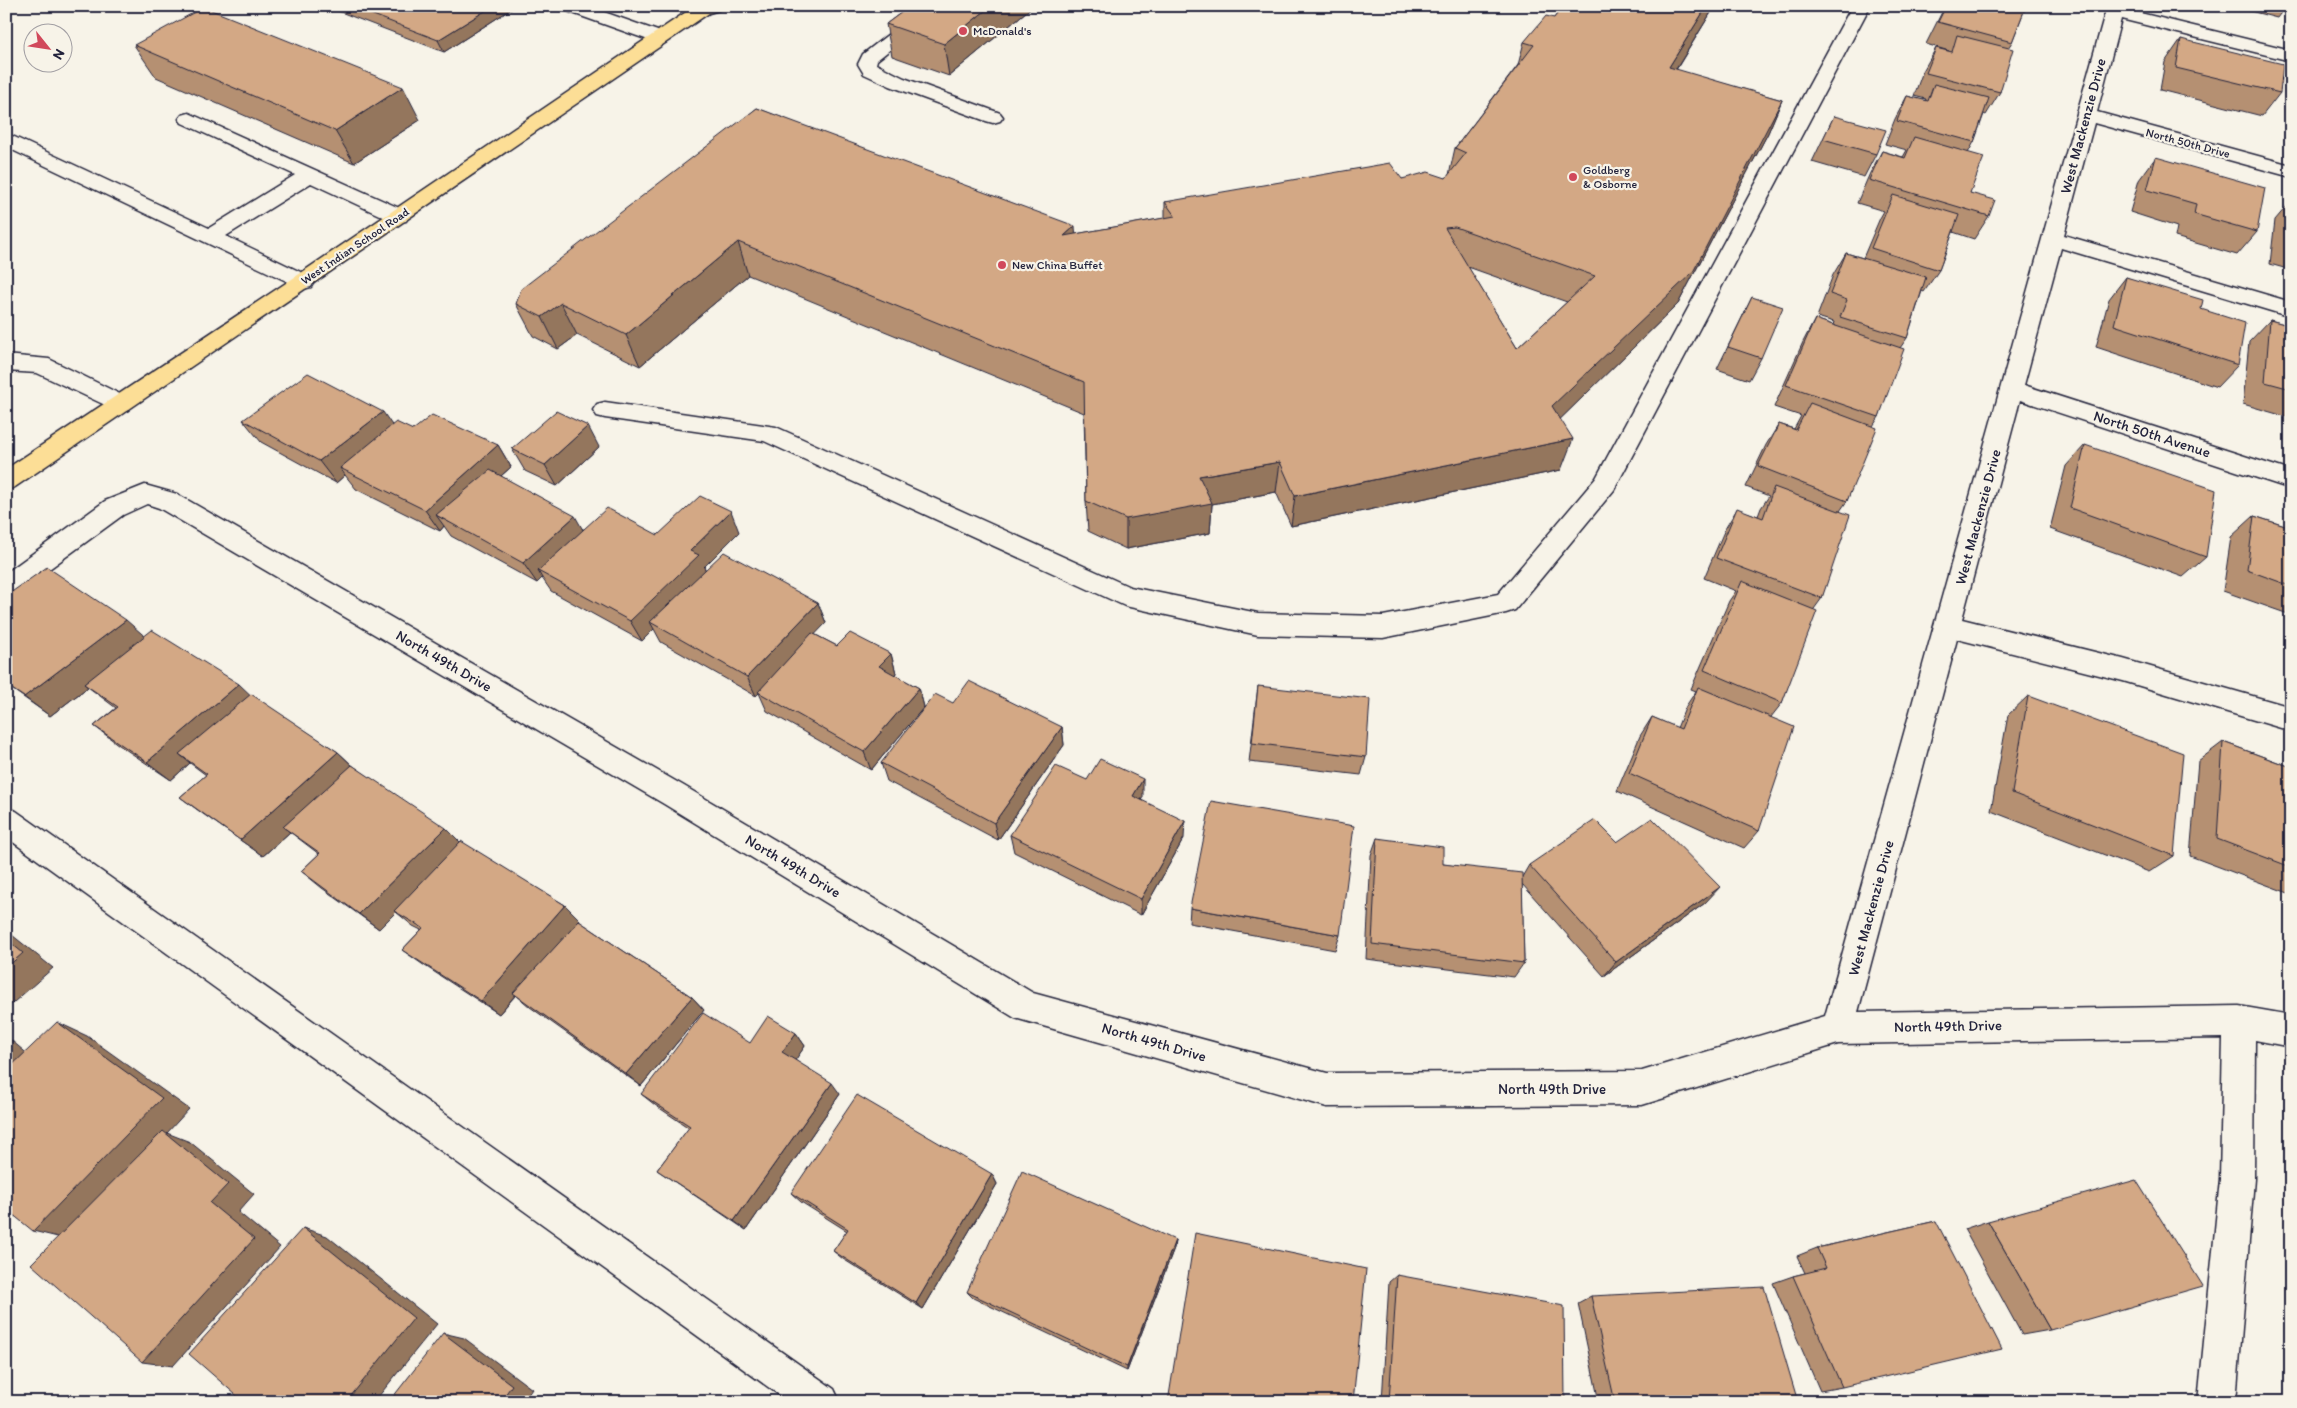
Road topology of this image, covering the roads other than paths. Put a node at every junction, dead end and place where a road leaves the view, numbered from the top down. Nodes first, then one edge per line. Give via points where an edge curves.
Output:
1 (570, 6) edge
2 (936, 6) edge
3 (1861, 6) edge
4 (706, 7) edge
5 (2116, 9) edge
6 (660, 38) junction
7 (2291, 56) edge
8 (2085, 115) junction
9 (993, 117) dead end
10 (189, 119) dead end
11 (6, 139) edge
12 (2291, 171) edge
13 (309, 175) junction
14 (399, 216) junction
15 (210, 237) junction
16 (2052, 238) junction
17 (303, 282) junction
18 (2291, 310) edge
19 (6, 363) edge
20 (2012, 389) junction
21 (120, 404) junction
22 (605, 410) dead end
23 (2291, 480) edge
24 (6, 481) edge
25 (6, 587) edge
26 (1948, 626) junction
27 (2291, 719) edge
28 (6, 820) edge
29 (2239, 1022) junction
30 (1838, 1028) junction
31 (2291, 1031) edge
32 (821, 1402) edge
33 (2217, 1402) edge

1 - 6 street
2 - 9 street via 868,58 867,64 871,70 897,82
3 - 22 street via 1605,484 1506,603 1383,627 1258,624 1125,596 768,433
4 - 6 main road, West Indian School Road
5 - 7 street
5 - 8 street, West Mackenzie Drive
6 - 14 main road, West Indian School Road
8 - 12 street, North 50th Drive
8 - 16 street, West Mackenzie Drive
10 - 13 street
11 - 15 street
13 - 14 street
13 - 15 street
14 - 17 main road, West Indian School Road
15 - 17 street
16 - 18 street
16 - 20 street, West Mackenzie Drive
17 - 21 main road, West Indian School Road
19 - 21 street via 41,365
20 - 23 street, North 50th Avenue
20 - 26 street, West Mackenzie Drive
21 - 24 main road, West Indian School Road
25 - 30 street, North 49th Drive via 114,508 145,494 168,501 657,785 1026,1006 1327,1090 1642,1088
26 - 27 street via 2123,670
26 - 30 street, West Mackenzie Drive
28 - 32 street
29 - 30 street, North 49th Drive
29 - 31 street, North 49th Drive
29 - 33 street via 2237,1179

